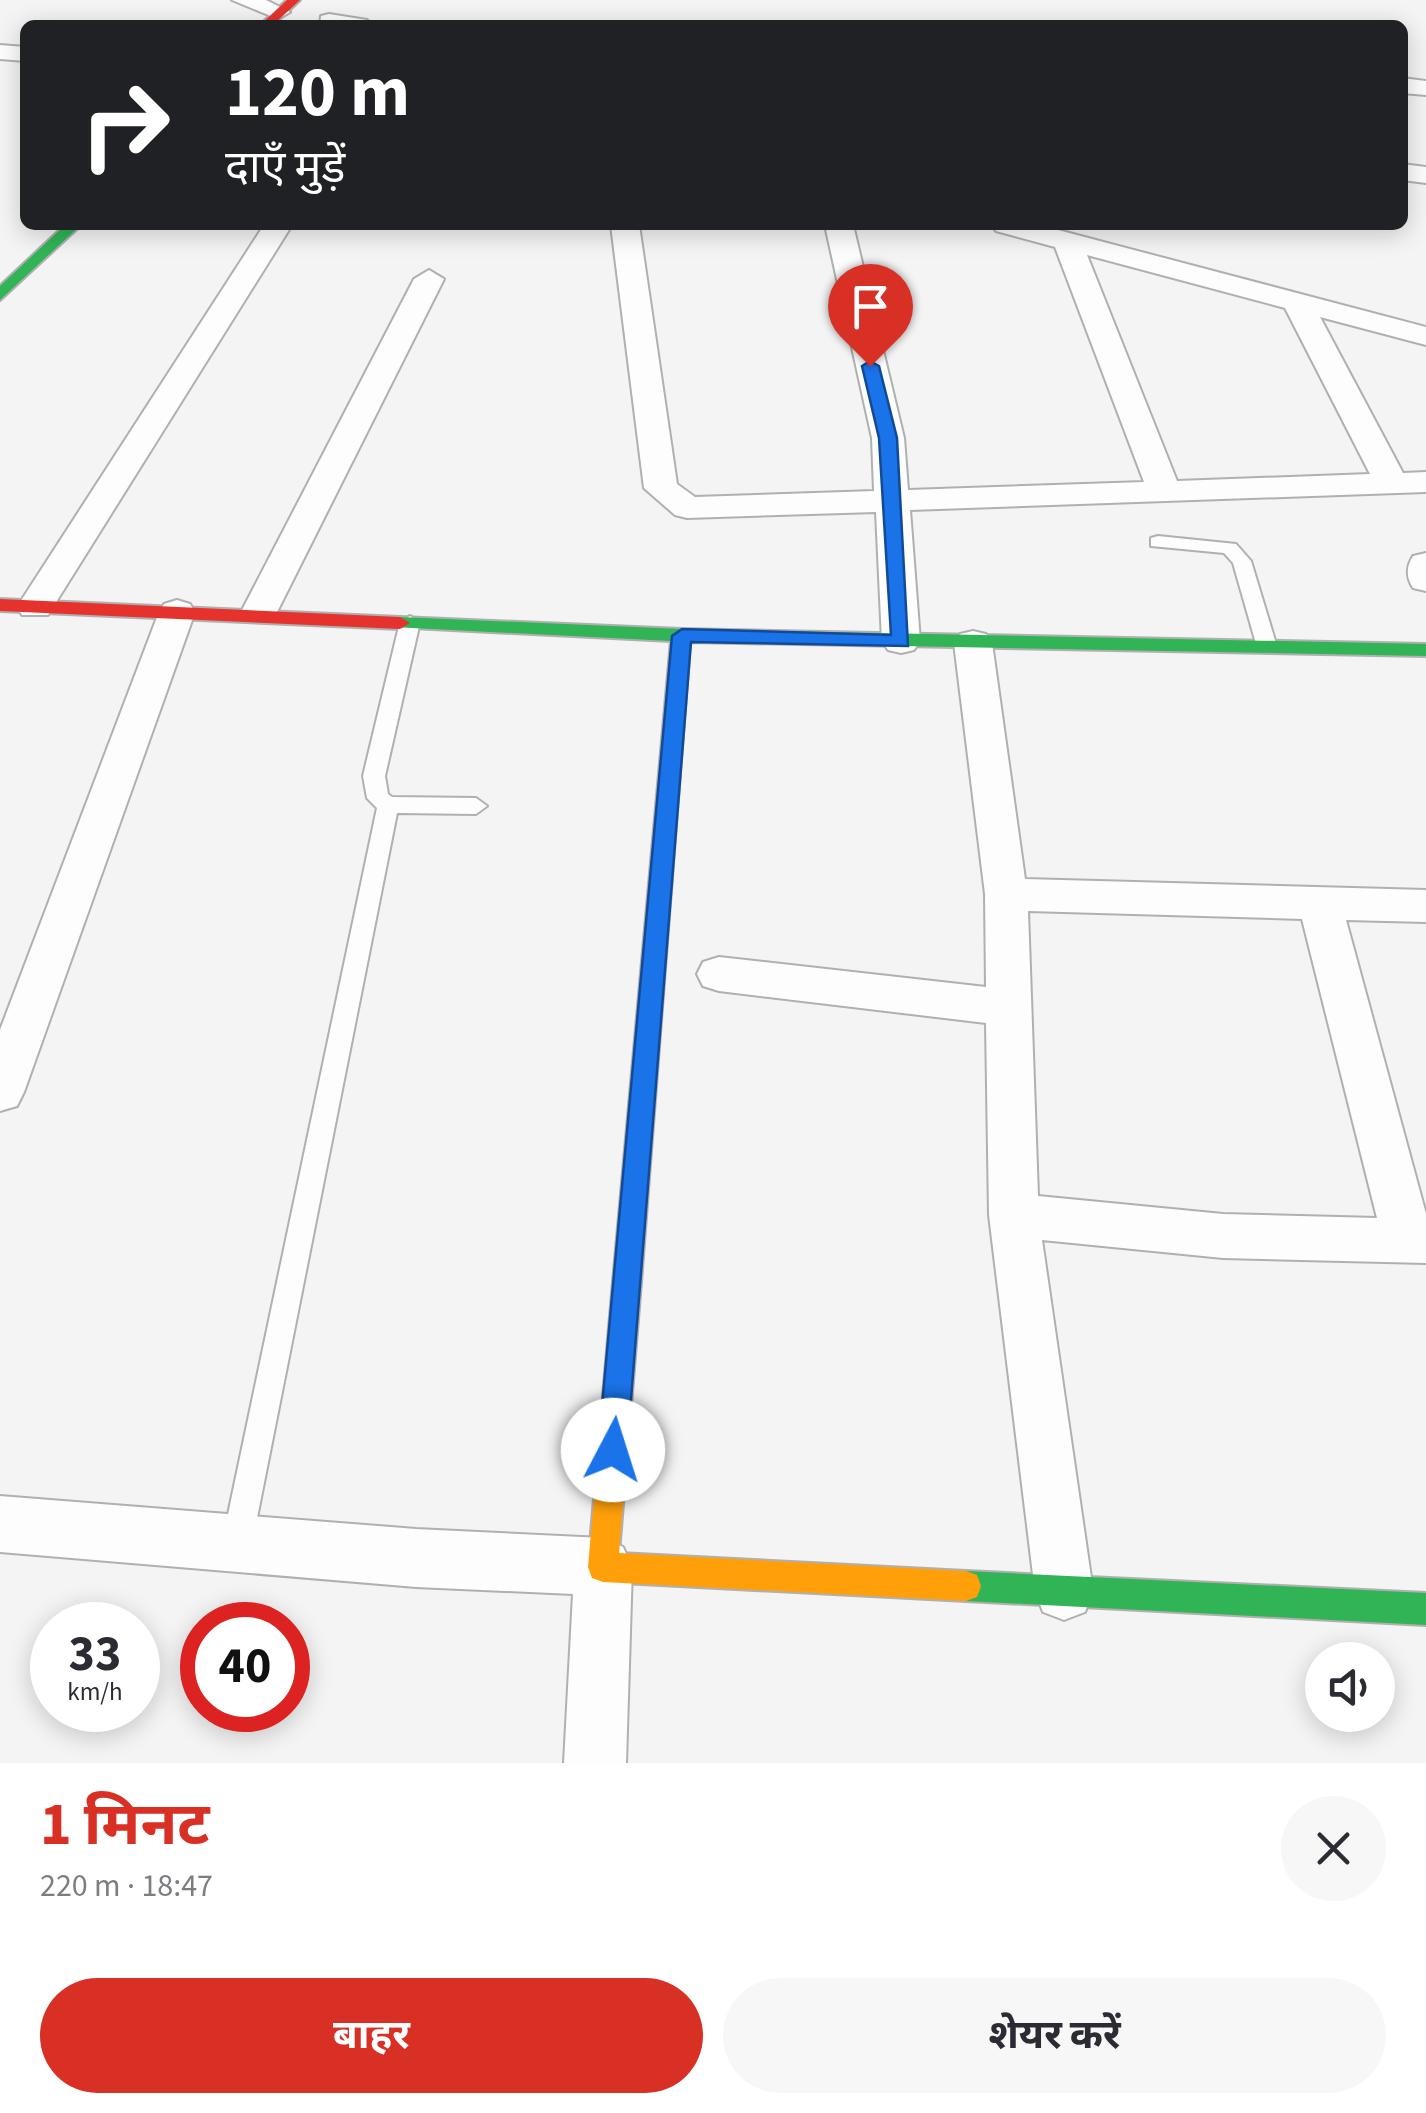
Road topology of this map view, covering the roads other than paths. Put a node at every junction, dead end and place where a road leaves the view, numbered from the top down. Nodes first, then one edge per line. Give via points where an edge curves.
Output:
1 (244, 0) edge
2 (279, 12) edge
3 (69, 230) edge
4 (275, 230) edge
5 (626, 230) edge
6 (841, 230) edge
7 (1029, 230) edge
8 (1066, 238) junction
9 (430, 278) dead end
10 (0, 295) edge
11 (1296, 300) junction
12 (1426, 336) edge
13 (1426, 482) edge
14 (1392, 483) junction
15 (1166, 492) junction
16 (892, 502) junction
17 (1158, 542) dead end
18 (1426, 564) edge
19 (1426, 580) edge
20 (0, 605) edge
21 (35, 607) junction
22 (176, 612) junction
23 (258, 614) junction
24 (410, 622) junction
25 (682, 636) junction
26 (901, 641) junction
27 (974, 643) junction
28 (1267, 648) junction
29 (1426, 650) edge
30 (388, 805) junction
31 (476, 806) dead end
32 (1006, 894) junction
33 (1320, 903) junction
34 (1426, 906) edge
35 (719, 974) dead end
36 (1010, 1004) junction
37 (0, 1092) edge
38 (1014, 1215) junction
39 (1417, 1241) edge
40 (0, 1524) edge
41 (237, 1544) junction
42 (603, 1567) junction
43 (1064, 1590) junction
44 (1426, 1609) edge
45 (595, 1763) edge

1 - 2 street
3 - 10 street
4 - 21 street
5 - 16 street via 662,488 687,508
6 - 16 street via 888,438
7 - 8 street
8 - 11 street
8 - 15 street
9 - 23 street
11 - 12 street
11 - 14 street
13 - 14 street
14 - 15 street
15 - 16 street
16 - 26 street
17 - 28 lane via 1228,548 1242,561
18 - 19 street
20 - 21 street
21 - 22 street
22 - 23 street
22 - 37 street
23 - 24 street
24 - 25 street
24 - 30 lane via 374,776 378,798
25 - 26 street
25 - 42 street
26 - 27 street
27 - 28 street
27 - 32 street
28 - 29 street
30 - 31 lane
30 - 41 lane
32 - 33 street
32 - 36 street
33 - 34 street
33 - 39 street
35 - 36 street
36 - 38 street
38 - 39 street via 1223,1236
38 - 43 street
40 - 41 street
41 - 42 street
42 - 43 street
42 - 45 street
43 - 44 street

